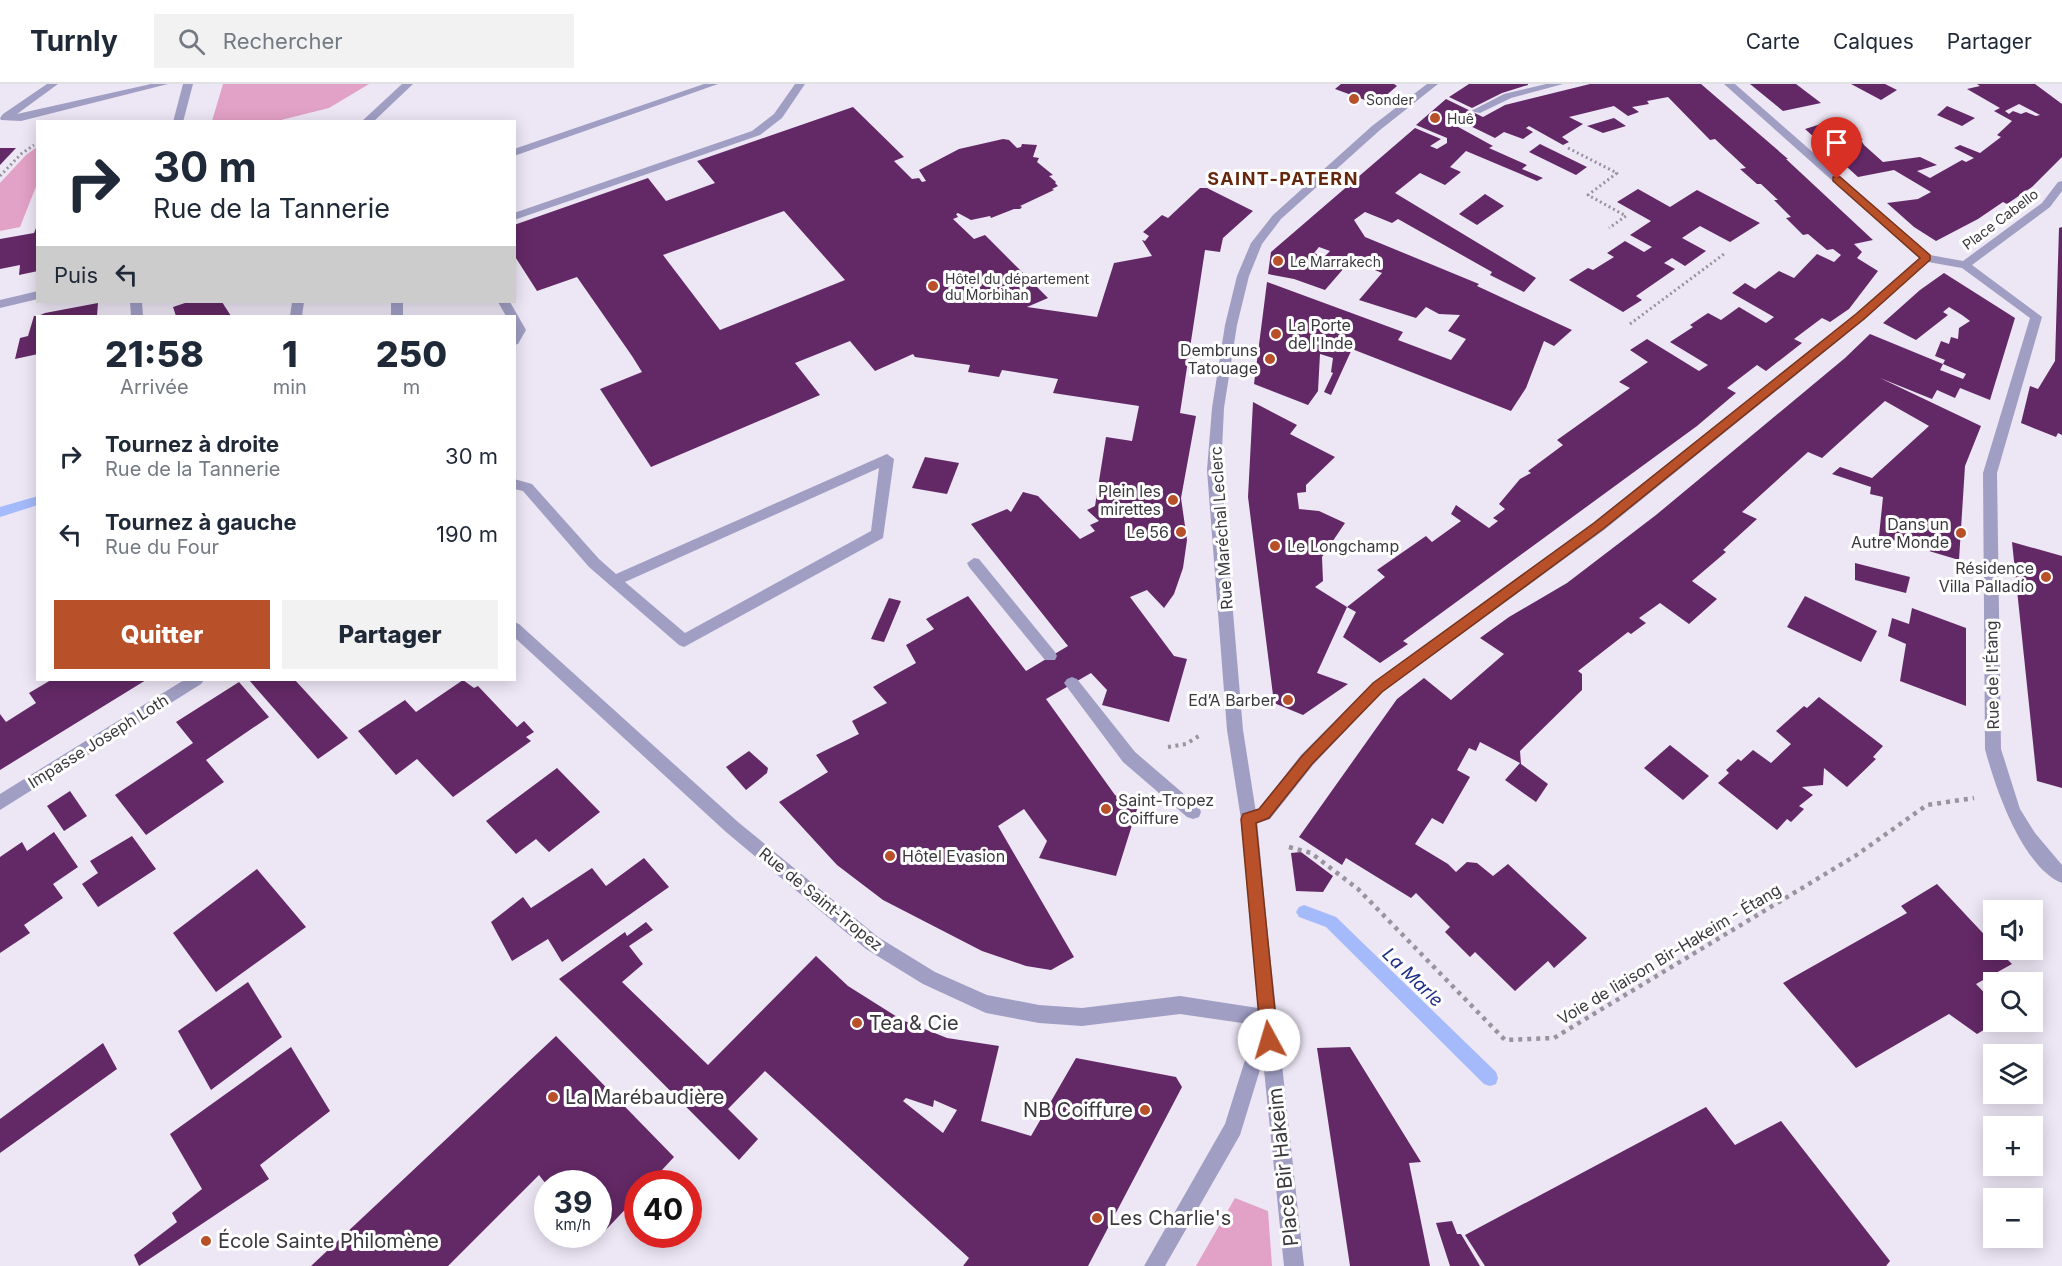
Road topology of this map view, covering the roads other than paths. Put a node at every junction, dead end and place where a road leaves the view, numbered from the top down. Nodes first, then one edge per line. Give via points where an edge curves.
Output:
1 (52, 84) edge
2 (163, 84) edge
3 (188, 84) edge
4 (408, 84) edge
5 (713, 84) edge
6 (801, 84) edge
7 (1433, 84) edge
8 (1558, 84) edge
9 (1729, 84) edge
10 (1476, 111) dead end
11 (4, 119) edge
12 (179, 120) edge
13 (368, 120) edge
14 (516, 152) edge
15 (2062, 184) edge
16 (516, 216) edge
17 (1926, 258) junction
18 (1965, 265) junction
19 (36, 295) edge
20 (0, 304) edge
21 (2036, 317) joint
22 (516, 323) edge
23 (516, 337) edge
24 (516, 485) edge
25 (974, 563) dead end
26 (615, 580) junction
27 (516, 630) edge
28 (1050, 656) dead end
29 (194, 681) edge
30 (1072, 683) dead end
31 (0, 803) edge
32 (1193, 812) dead end
33 (1249, 819) junction
34 (2062, 875) edge
35 (1267, 1018) junction
36 (1154, 1266) edge
37 (1294, 1266) edge

1 - 11 street
2 - 11 street
3 - 12 street
4 - 13 street
5 - 14 street
6 - 16 street via 778,116 756,133
7 - 33 street, Rue Maréchal Leclerc via 1376,128 1277,217 1257,243 1233,315 1218,408 1214,470 1235,730
8 - 10 street via 1508,96
9 - 17 street
15 - 18 street, Place Cabello via 2046,205
17 - 18 street
17 - 33 street via 1860,317 1599,526 1377,687 1307,760 1264,814
18 - 21 street, Place Cabello
19 - 20 street
21 - 34 street, Rue de l'Étang via 1990,473 1993,749 2004,793 2019,826
22 - 23 street via 520,330
24 - 26 street via 527,488 594,563
25 - 28 street
26 - 26 street via 684,641 878,534 887,459
27 - 35 street, Rue de Saint-Tropez via 732,827 872,943 929,978 986,1004 1039,1014 1082,1017 1180,1005
29 - 31 street, Impasse Joseph Loth
30 - 32 street via 1129,757
33 - 35 street, Rue Maréchal Leclerc
35 - 36 street, Place Bir Hakeim via 1233,1128
35 - 37 street, Place Bir Hakeim

